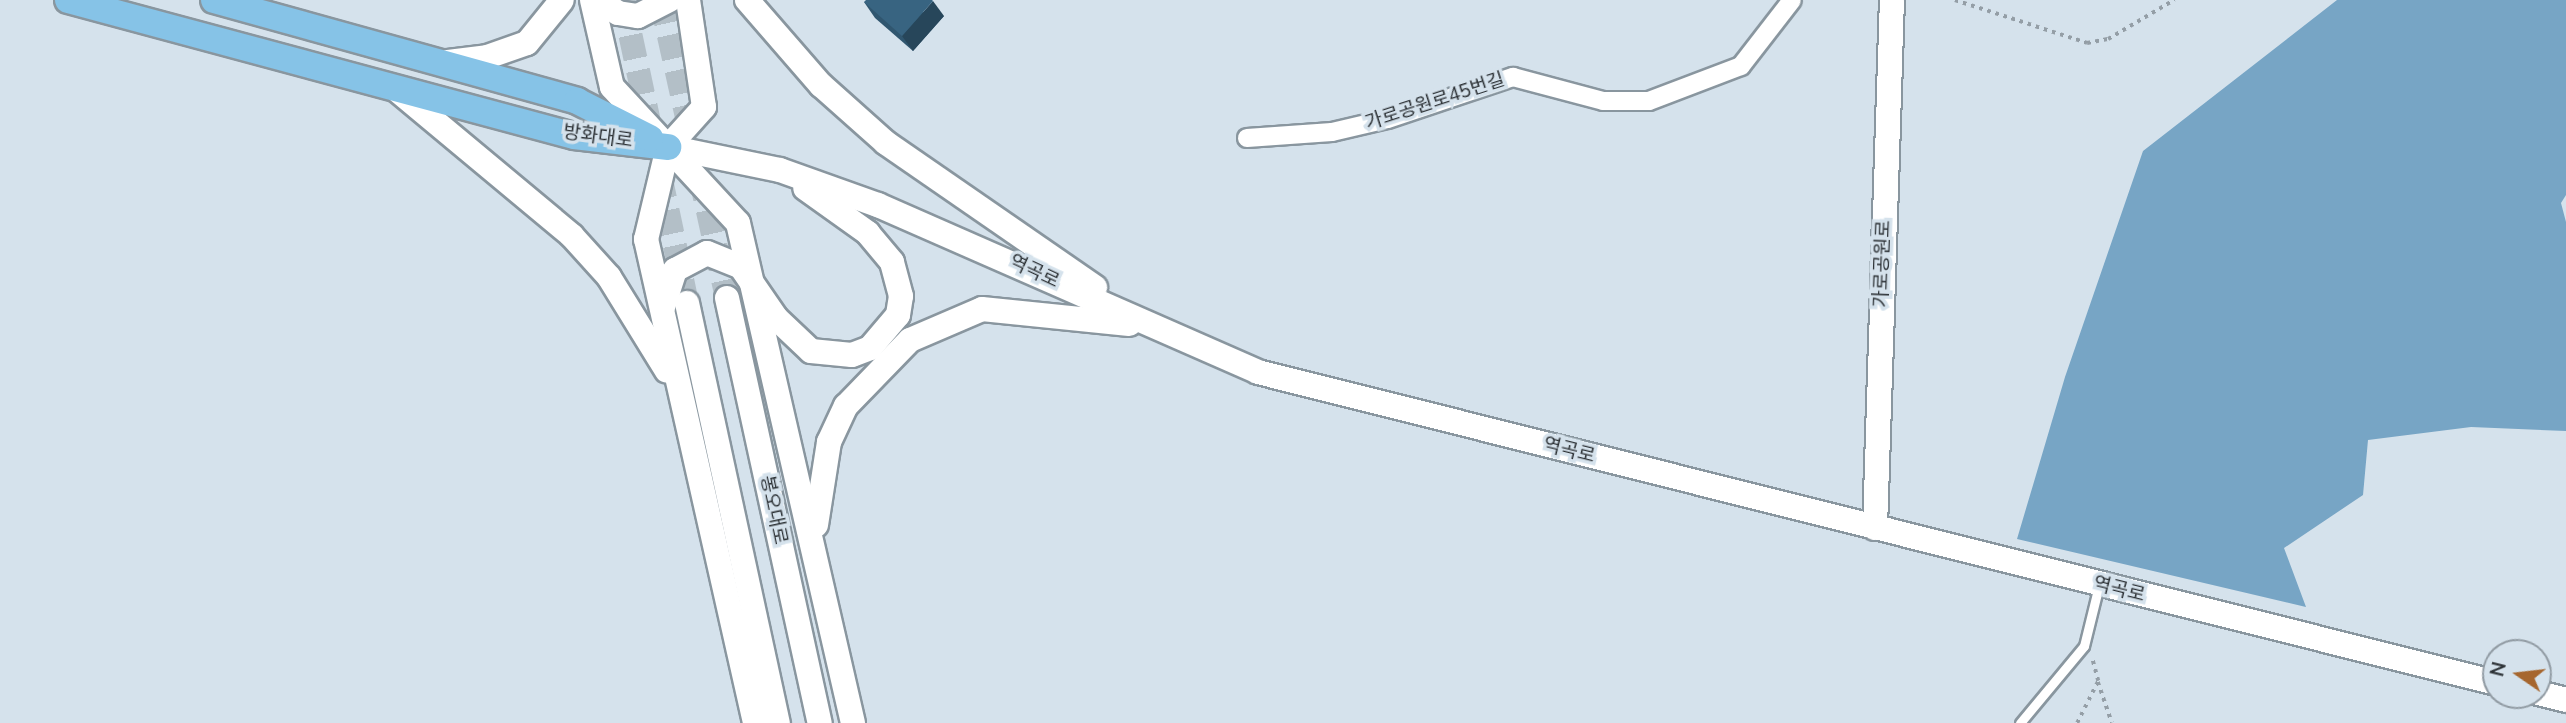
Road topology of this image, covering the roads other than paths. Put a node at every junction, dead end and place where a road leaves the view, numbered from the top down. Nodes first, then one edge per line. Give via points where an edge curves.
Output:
1 (68, 0) edge
2 (214, 0) edge
3 (562, 0) edge
4 (592, 0) edge
5 (600, 0) edge
6 (668, 0) edge
7 (688, 0) edge
8 (747, 0) edge
9 (1792, 0) edge
10 (1892, 0) edge
11 (447, 62) junction
12 (388, 84) junction
13 (1247, 138) dead end
14 (668, 147) junction
15 (780, 170) junction
16 (755, 287) junction
17 (727, 298) tunnel mouth
18 (687, 303) tunnel mouth
19 (662, 311) junction
20 (1154, 327) junction
21 (678, 389) junction
22 (1875, 528) junction
23 (814, 551) junction
24 (2099, 585) junction
25 (2482, 680) edge
26 (755, 723) edge
27 (778, 723) edge
28 (820, 723) edge
29 (853, 723) edge
30 (2020, 723) edge

1 - 12 main road, 방화대로
2 - 11 main road, 방화대로
3 - 11 street via 527,43 487,57
4 - 14 street via 611,87
5 - 6 street via 618,13 638,16
7 - 14 street via 704,107
8 - 20 street via 821,85 886,143
9 - 13 street, 가로공원로45번길 via 1741,66 1648,100 1604,101 1513,77 1388,120 1332,132
10 - 22 street, 가로공원로
11 - 14 main road, 방화대로 via 577,101
12 - 14 main road, 방화대로 via 573,136
12 - 21 street via 457,134 572,236 608,277
14 - 15 street, 역곡로
14 - 16 street via 738,223
14 - 19 street via 646,239
15 - 16 street via 883,249 898,279 898,315 870,348 829,355 795,339
15 - 20 street, 역곡로 via 967,242
16 - 19 street via 741,267 707,253 675,270
16 - 23 street
17 - 28 street, 봉오대로
18 - 27 street, 봉오대로
19 - 21 street
20 - 22 street, 역곡로 via 1258,372
20 - 23 street via 982,309 910,340 875,369 829,442
21 - 26 street
22 - 24 street, 역곡로
23 - 29 street
24 - 25 street, 역곡로
24 - 30 lane via 2084,646

